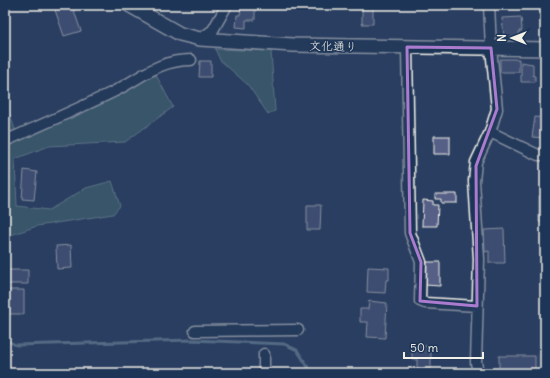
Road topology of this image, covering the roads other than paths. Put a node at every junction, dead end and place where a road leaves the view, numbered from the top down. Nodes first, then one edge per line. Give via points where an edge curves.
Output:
1 (129, 5) edge
2 (227, 5) edge
3 (489, 5) edge
4 (200, 39) junction
5 (408, 47) junction
6 (491, 48) junction
7 (545, 49) edge
8 (191, 60) dead end
9 (490, 132) junction
10 (5, 141) edge
11 (545, 155) edge
12 (477, 306) junction
13 (298, 330) dead end
14 (195, 331) dead end
15 (264, 354) dead end
16 (264, 373) edge
17 (478, 373) edge

1 - 4 street, 文化通り via 180,34
2 - 4 street via 213,30
3 - 6 street
4 - 5 street, 文化通り via 293,46
5 - 6 street, 文化通り
5 - 12 street via 410,233 420,262 420,301
6 - 7 street, 文化通り
6 - 9 street via 497,109
8 - 10 street via 174,60 90,103
9 - 11 street via 538,155
9 - 12 street via 476,162 474,181 479,259
12 - 17 street
13 - 14 street
15 - 16 street

